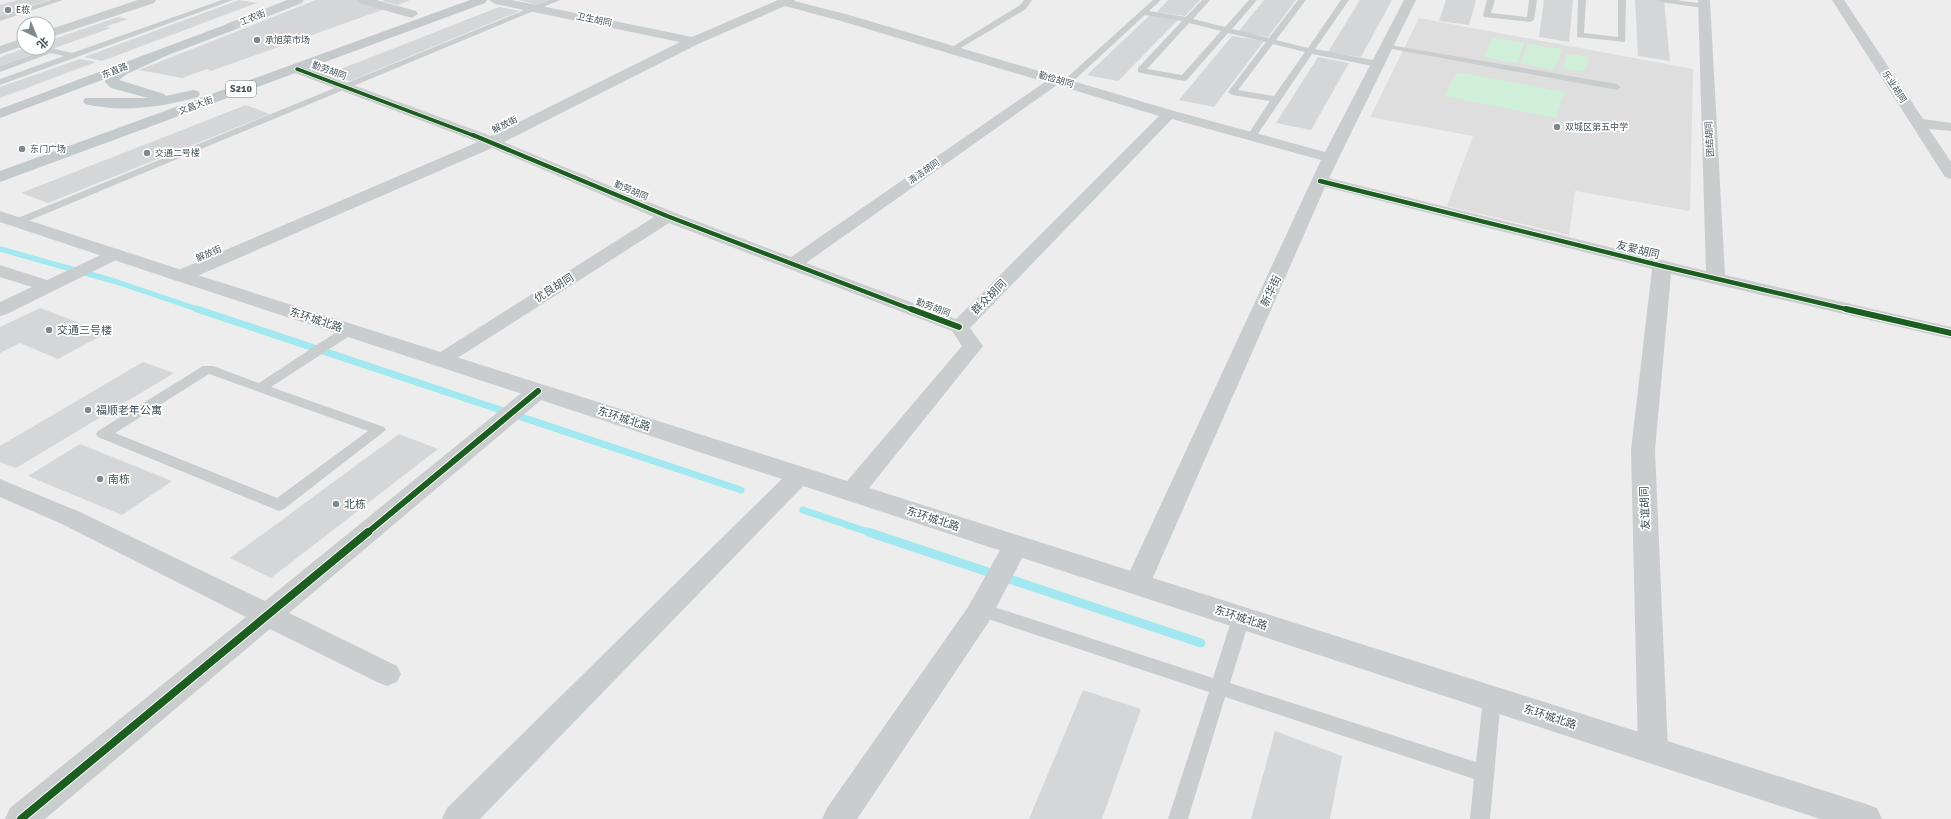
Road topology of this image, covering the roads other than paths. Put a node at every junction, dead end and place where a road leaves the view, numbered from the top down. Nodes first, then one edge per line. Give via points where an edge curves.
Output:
1 (59, 0) edge
2 (150, 0) edge
3 (229, 0) edge
4 (363, 0) edge
5 (449, 0) edge
6 (481, 0) edge
7 (495, 0) edge
8 (556, 0) edge
9 (1028, 0) edge
10 (1158, 0) edge
11 (1206, 0) edge
12 (1253, 0) edge
13 (1302, 0) edge
14 (1345, 0) edge
15 (1410, 0) edge
16 (1491, 0) edge
17 (1533, 0) edge
18 (1582, 0) edge
19 (1622, 0) edge
20 (1660, 0) edge
21 (1838, 0) edge
22 (293, 1) edge
23 (786, 1) edge
24 (1704, 3) edge
25 (535, 8) junction
26 (1144, 13) junction
27 (412, 14) junction
28 (0, 19) edge
29 (1187, 20) junction
30 (230, 27) joint
31 (1228, 30) junction
32 (56, 31) edge
33 (1272, 40) junction
34 (692, 41) junction
35 (16, 45) edge
36 (1387, 46) junction
37 (0, 50) edge
38 (951, 50) junction
39 (1312, 50) junction
40 (163, 53) junction
41 (74, 56) junction
42 (328, 58) junction
43 (1378, 64) junction
44 (0, 69) edge
45 (297, 69) junction
46 (1061, 81) junction
47 (0, 82) edge
48 (344, 87) junction
49 (1617, 87) dead end
50 (169, 100) junction
51 (1275, 100) junction
52 (90, 101) junction
53 (4, 113) edge
54 (1170, 114) junction
55 (1918, 123) junction
56 (1951, 127) edge
57 (1252, 136) junction
58 (492, 142) junction
59 (1330, 158) junction
60 (50, 159) junction
61 (1951, 174) edge
62 (0, 177) edge
63 (1320, 181) junction
64 (667, 216) junction
65 (8, 219) edge
66 (114, 254) junction
67 (792, 264) junction
68 (1662, 266) junction
69 (0, 271) edge
70 (181, 276) junction
71 (1716, 279) junction
72 (48, 286) junction
73 (0, 310) edge
74 (959, 327) junction
75 (349, 330) junction
76 (1951, 333) edge
77 (441, 360) junction
78 (260, 388) junction
79 (538, 391) junction
80 (799, 476) junction
81 (0, 487) edge
82 (852, 492) junction
83 (999, 577) junction
84 (1137, 584) junction
85 (268, 616) junction
86 (1240, 618) junction
87 (387, 674) dead end
88 (1219, 686) junction
89 (1492, 699) junction
90 (1653, 750) junction
91 (1485, 774) junction
92 (21, 819) edge
93 (458, 819) edge
94 (838, 819) edge
95 (1178, 819) edge
96 (1480, 819) edge
97 (1866, 819) edge

1 - 28 lane
2 - 32 street
3 - 41 lane
4 - 27 street
5 - 27 main road
6 - 42 main road, 文昌大街 / S210
7 - 25 street, 卫生胡同
8 - 25 lane
9 - 38 lane via 1023,8
10 - 26 lane
11 - 29 lane
12 - 31 lane
13 - 33 lane
14 - 39 lane
15 - 36 street, 新华街
16 - 17 lane via 1487,15 1530,20
18 - 19 lane via 1580,35 1622,40
20 - 24 lane
21 - 55 street, 乐业胡同
22 - 30 main road, 工农街
23 - 34 street, 解放街
23 - 38 street, 勤俭胡同
24 - 71 street, 团结胡同
25 - 34 street, 卫生胡同
25 - 48 lane
26 - 29 lane
26 - 46 lane
27 - 50 main road via 184,97
29 - 31 lane
29 - 31 lane via 1141,70 1184,78
30 - 40 main road, 东直路
31 - 33 lane via 1236,34
33 - 39 lane
33 - 51 lane via 1232,92
34 - 58 street, 解放街
35 - 37 street
36 - 43 street, 新华街
36 - 49 lane
38 - 46 street, 勤俭胡同
39 - 43 lane
39 - 51 lane
40 - 50 main road via 122,71 112,79 112,82
40 - 53 main road, 东直路
41 - 44 lane via 51,50
41 - 47 lane
42 - 45 main road, 文昌大街 / S210
42 - 50 main road via 203,96
43 - 59 street, 新华街
45 - 48 street, 勤劳胡同
45 - 60 main road, 文昌大街 / S210
46 - 54 street, 勤俭胡同
46 - 67 street, 清洁胡同
48 - 58 street, 勤劳胡同
48 - 65 lane
50 - 52 main road via 136,104
51 - 57 lane
52 - 53 main road via 63,97
52 - 60 main road via 126,112 131,118 123,126
54 - 57 street, 勤俭胡同
54 - 74 street, 群众胡同
55 - 56 street
55 - 61 street, 乐业胡同
57 - 59 street, 勤俭胡同
58 - 64 street, 勤劳胡同
58 - 70 street, 解放街
59 - 63 street, 新华街
60 - 62 main road, 文昌大街 / S210
63 - 68 street, 友爱胡同
63 - 84 street, 新华街
64 - 67 street, 勤劳胡同
64 - 77 street, 优良胡同
65 - 66 main road, 东环城北路
66 - 70 main road, 东环城北路
66 - 72 street
67 - 74 street, 勤劳胡同
68 - 71 street, 友爱胡同
68 - 90 street, 友谊胡同 via 1643,450
69 - 72 street
70 - 75 main road, 东环城北路
71 - 76 street, 友爱胡同
72 - 73 street
74 - 82 street via 973,346
75 - 77 main road, 东环城北路
75 - 78 lane
77 - 79 main road, 东环城北路
78 - 78 lane via 378,430 279,505 103,434 208,369
79 - 80 main road, 东环城北路
79 - 85 street
80 - 82 main road, 东环城北路
80 - 93 street
81 - 85 street via 71,518
82 - 83 main road, 东环城北路
83 - 84 main road, 东环城北路
83 - 88 lane
83 - 94 street
84 - 86 main road, 东环城北路
85 - 87 street
85 - 92 street
86 - 88 lane
86 - 89 main road, 东环城北路
88 - 91 lane
88 - 95 lane
89 - 90 main road, 东环城北路
89 - 91 lane
90 - 97 main road, 东环城北路
91 - 96 lane

